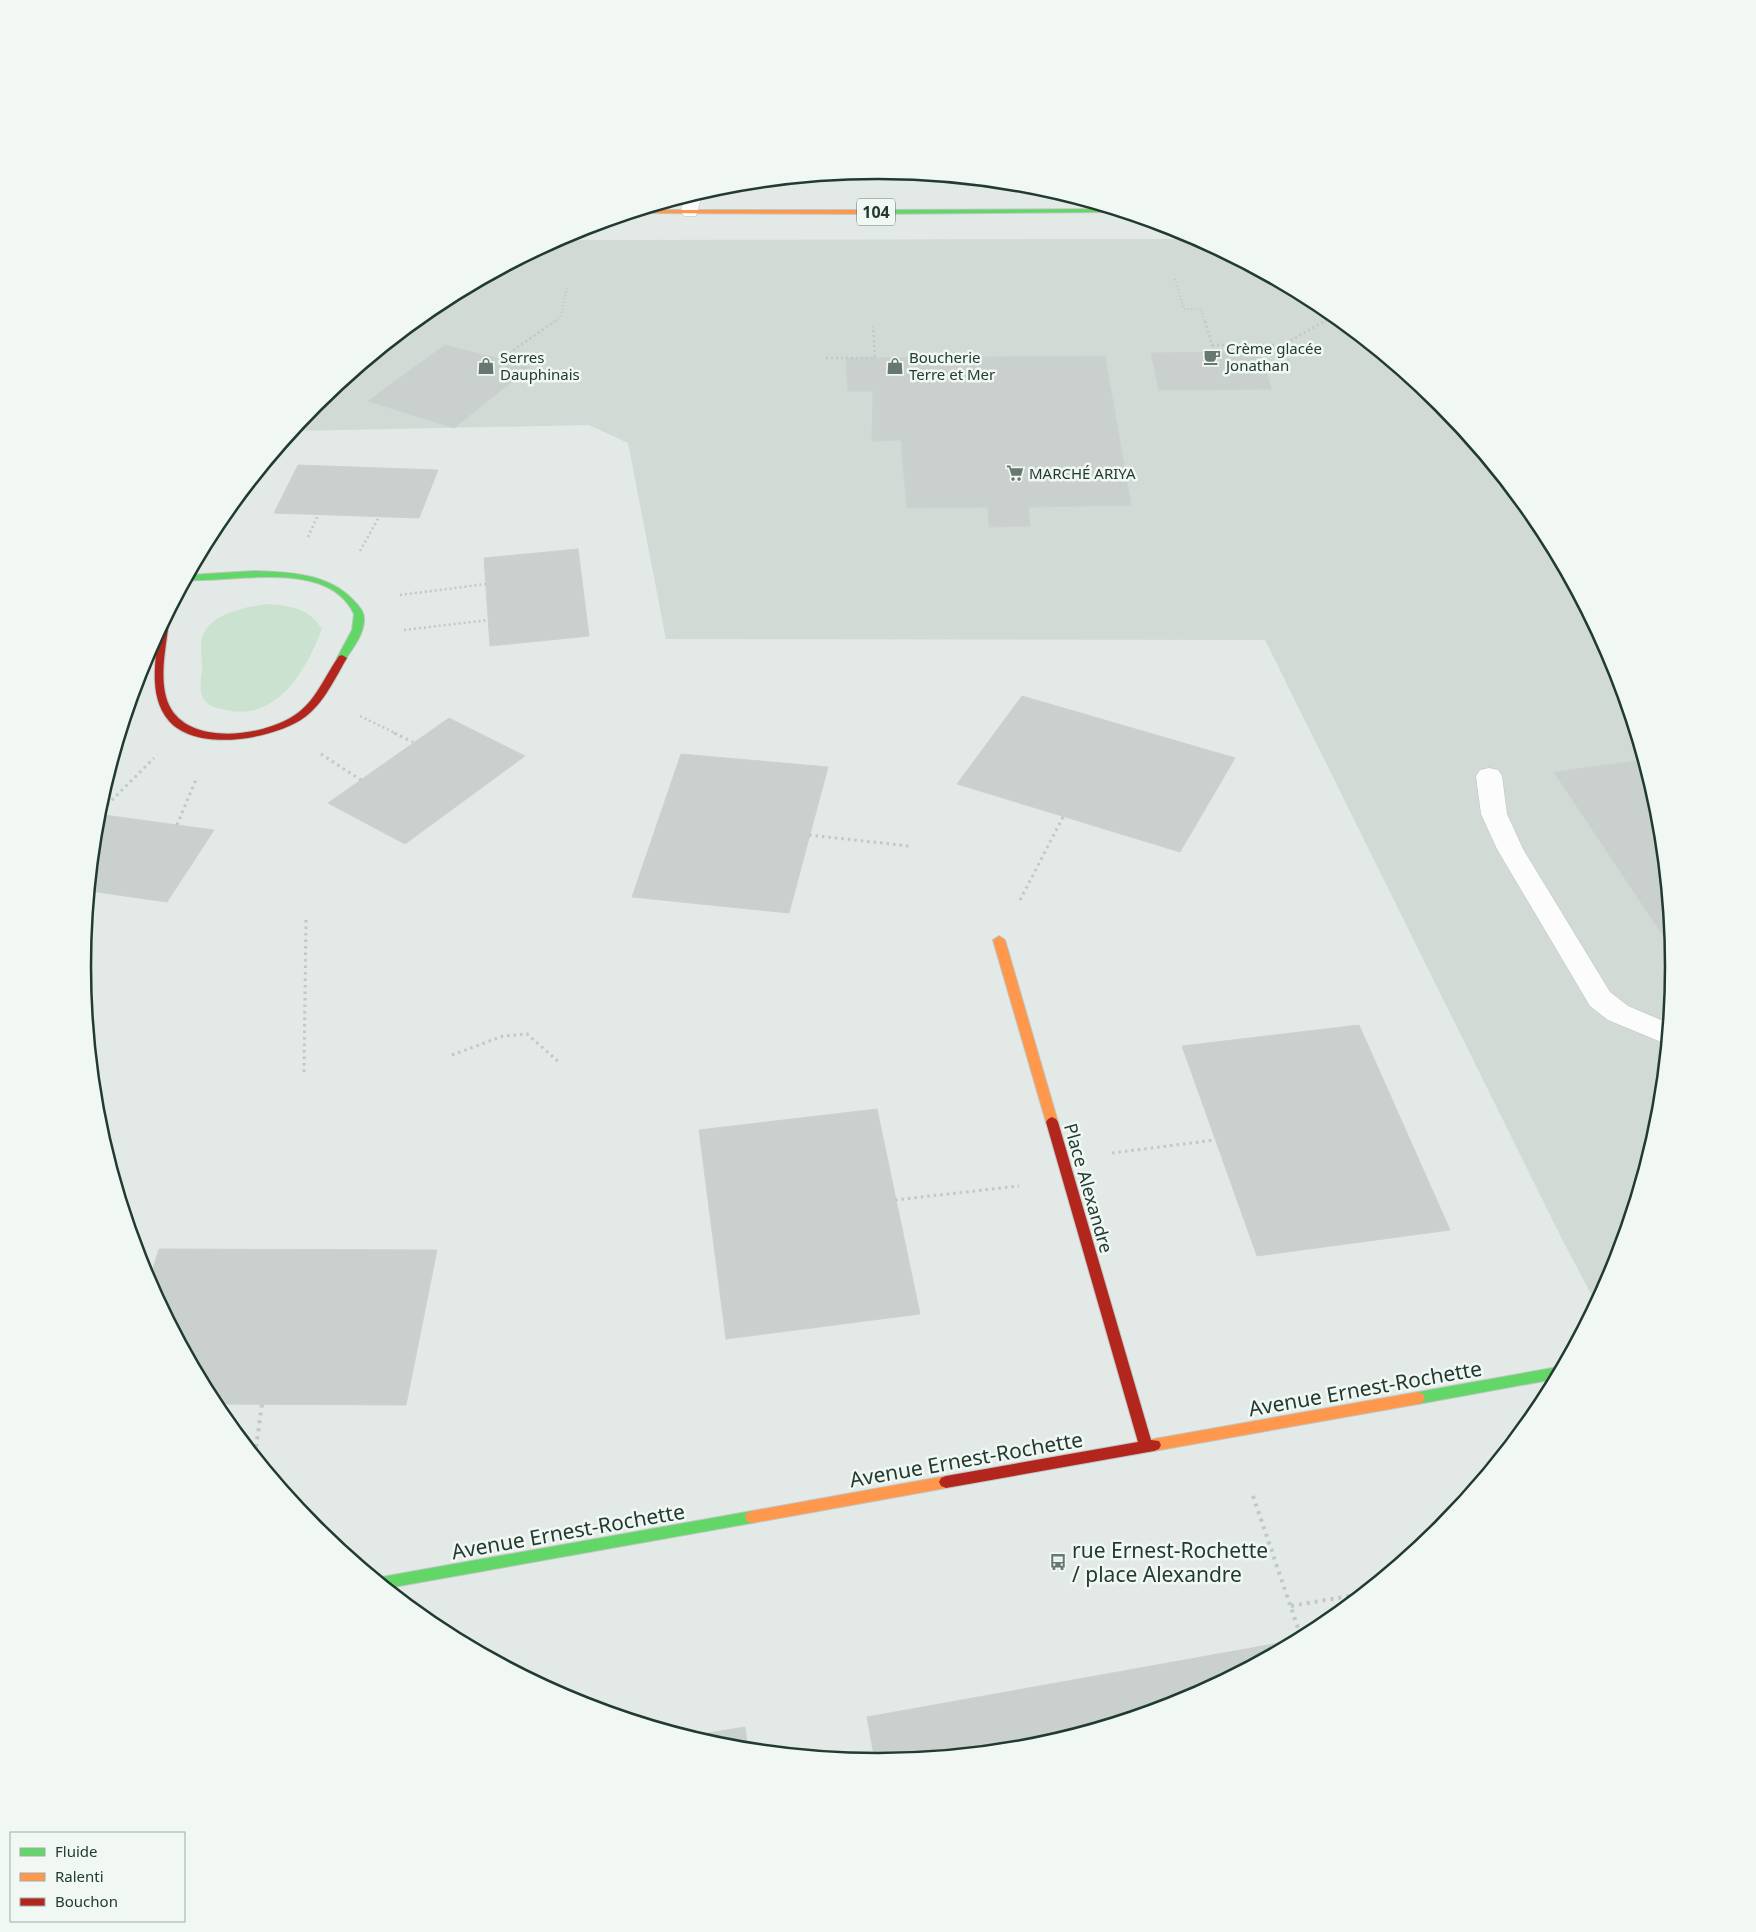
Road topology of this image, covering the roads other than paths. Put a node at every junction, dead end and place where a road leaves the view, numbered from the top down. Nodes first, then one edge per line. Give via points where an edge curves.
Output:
1 (691, 204) edge
2 (671, 207) edge
3 (1097, 211) edge
4 (194, 578) edge
5 (163, 637) edge
6 (1489, 776) dead end
7 (999, 940) road end
8 (1662, 1032) edge
9 (1549, 1376) edge
10 (1146, 1445) junction
11 (389, 1582) edge

1 - 2 street, 104
1 - 3 street, 104
4 - 5 street via 300,576 318,580 339,590 352,601 359,615 354,637 318,696 296,720 259,734 215,736 184,728 166,712 161,692
6 - 8 lane via 1494,814 1510,849 1600,999 1618,1014
7 - 10 street, Place Alexandre
9 - 10 street, Avenue Ernest-Rochette
10 - 11 street, Avenue Ernest-Rochette

